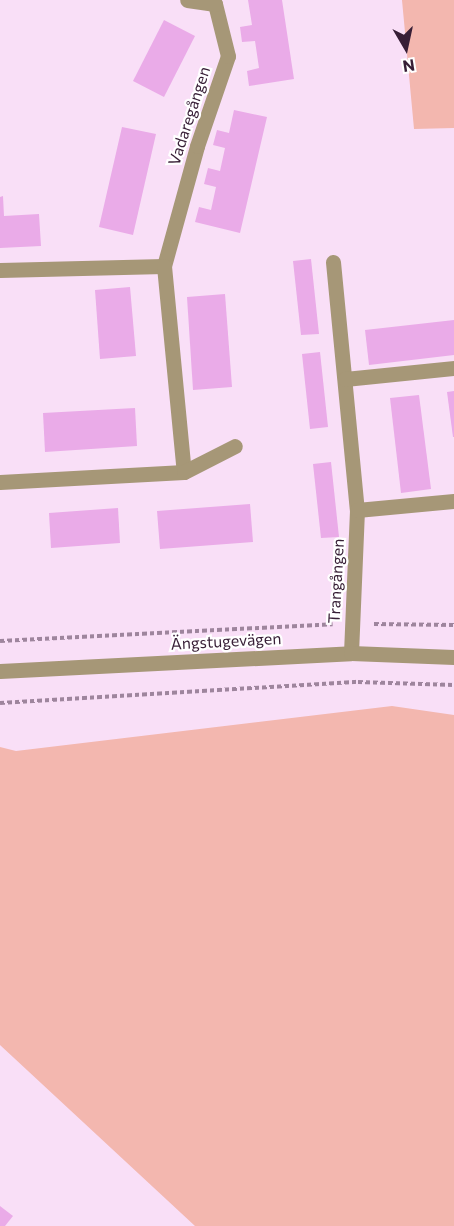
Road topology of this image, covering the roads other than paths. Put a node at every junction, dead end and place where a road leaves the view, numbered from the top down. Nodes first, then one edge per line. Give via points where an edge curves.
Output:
1 (187, 0) edge
2 (333, 262) dead end
3 (164, 266) junction
4 (0, 270) edge
5 (454, 368) edge
6 (345, 379) junction
7 (235, 446) dead end
8 (184, 472) junction
9 (0, 482) edge
10 (454, 501) edge
11 (357, 510) junction
12 (351, 653) junction
13 (454, 657) edge
14 (0, 671) edge

1 - 3 street, Vadaregången via 215,4 228,56 197,146
2 - 6 street, Trangången
3 - 4 street
3 - 8 street, Vadaregången
5 - 6 street
6 - 11 street, Trangången
7 - 8 street
8 - 9 street
10 - 11 street
11 - 12 street, Trangången
12 - 13 street, Ängstugevägen
12 - 14 street, Ängstugevägen

